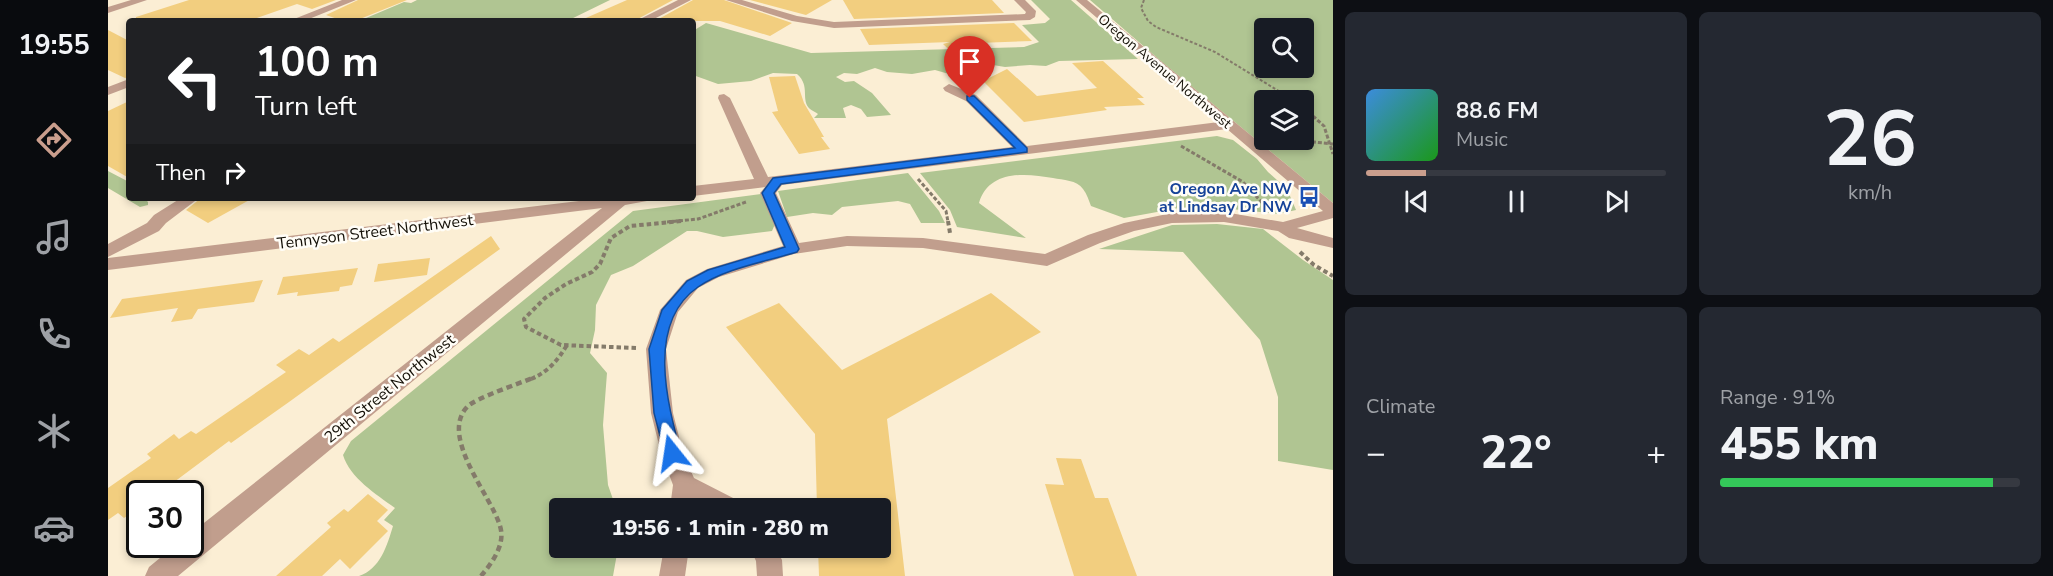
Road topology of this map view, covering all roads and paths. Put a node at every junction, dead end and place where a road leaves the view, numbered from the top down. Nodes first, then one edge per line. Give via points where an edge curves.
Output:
1 (142, 0) edge
2 (351, 0) edge
3 (686, 0) edge
4 (731, 0) edge
5 (1019, 0) edge
6 (1081, 0) edge
7 (1144, 0) edge
8 (108, 10) edge
9 (302, 18) edge
10 (647, 18) edge
11 (126, 84) edge
12 (949, 88) dead end
13 (1277, 90) edge
14 (108, 91) edge
15 (724, 98) dead end
16 (1314, 116) edge
17 (1228, 125) junction
18 (1314, 142) edge
19 (1327, 143) junction
20 (1333, 144) edge
21 (1179, 146) dead end
22 (1023, 150) junction
23 (1333, 154) edge
24 (906, 165) junction
25 (770, 182) junction
26 (696, 191) edge
27 (771, 198) junction
28 (187, 201) edge
29 (620, 201) joint
30 (1269, 210) dead end
31 (1333, 212) edge
32 (1283, 226) junction
33 (1333, 243) edge
34 (953, 247) junction
35 (1295, 248) dead end
36 (793, 249) junction
37 (108, 251) edge
38 (108, 264) edge
39 (1333, 276) edge
40 (567, 345) junction
41 (656, 349) junction
42 (684, 497) edge
43 (675, 558) edge
44 (768, 558) edge
45 (158, 576) edge
46 (481, 576) edge
47 (672, 576) edge
48 (770, 576) edge

1 - 8 street
2 - 9 street
3 - 10 street
4 - 5 street via 805,21 849,25 1030,17 1031,11
6 - 17 street, Oregon Avenue Northwest
7 - 13 path via 1142,8 1148,21 1215,52
11 - 14 street
12 - 22 street via 970,98
15 - 25 street
16 - 19 path via 1326,129
17 - 22 street
17 - 31 street, Oregon Avenue Northwest
18 - 19 path
19 - 20 path
19 - 23 path
21 - 30 path via 1243,182
22 - 24 street
24 - 25 street
24 - 34 path via 946,211
25 - 26 street
25 - 27 street
27 - 36 street
27 - 40 path via 738,204 698,219 630,226 611,238 600,264 592,272 545,298 524,319 526,327
28 - 37 street via 153,227
29 - 38 street, Tennyson Street Northwest
29 - 45 street, 29th Street Northwest
31 - 32 street
32 - 33 street via 1295,234
32 - 34 street via 1215,217 1172,218 1094,239 1047,260
34 - 36 street via 882,240
35 - 39 path
36 - 41 street via 713,273 692,284 669,310
40 - 41 path
40 - 46 path via 557,361 540,375 468,405 460,417 466,460 501,527 493,562
41 - 42 street via 662,413
43 - 47 street
44 - 48 street

